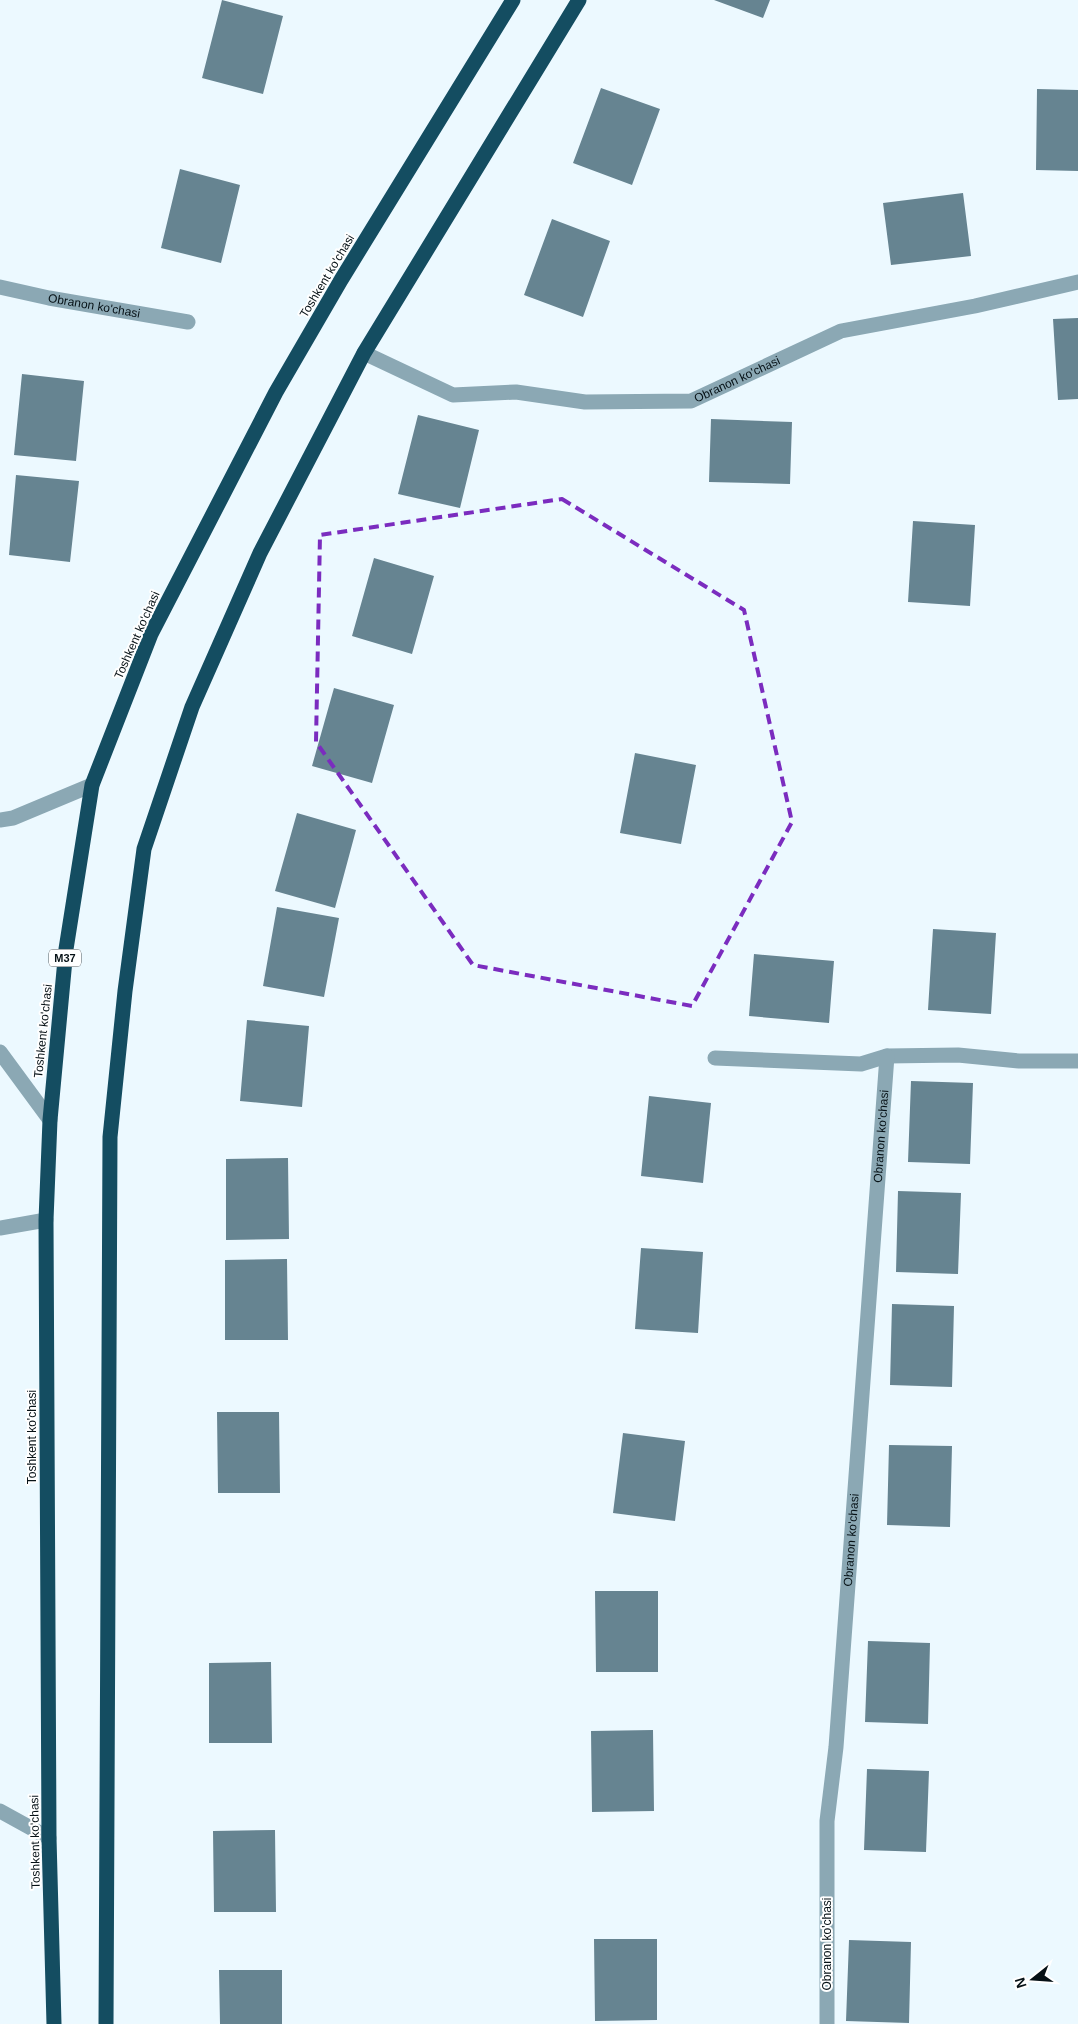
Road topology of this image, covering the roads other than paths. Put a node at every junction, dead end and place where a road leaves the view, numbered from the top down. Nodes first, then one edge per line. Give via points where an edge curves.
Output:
1 (513, 0) edge
2 (579, 0) edge
3 (1078, 282) edge
4 (0, 287) edge
5 (188, 322) dead end
6 (364, 353) junction
7 (92, 785) junction
8 (0, 820) edge
9 (0, 1052) edge
10 (887, 1056) junction
11 (715, 1058) dead end
12 (1078, 1061) edge
13 (50, 1120) junction
14 (46, 1220) junction
15 (0, 1228) edge
16 (0, 1811) edge
17 (49, 1838) junction
18 (54, 2024) edge
19 (106, 2024) edge
20 (827, 2024) edge

1 - 7 highway, Toshkent ko'chasi / M37 via 276,392 152,634
2 - 6 highway
3 - 6 street, Obranon ko'chasi via 975,306 841,331 691,401 585,402 516,392 453,395
4 - 5 street, Obranon ko'chasi
6 - 19 highway via 260,554 192,707 144,849 110,1137
7 - 8 street via 13,818
7 - 13 highway, Toshkent ko'chasi / M37 via 66,949
9 - 13 street
10 - 11 street via 861,1064
10 - 12 street via 958,1055 1019,1061
10 - 20 street, Obranon ko'chasi via 836,1747 827,1821
13 - 14 highway, Toshkent ko'chasi / M37
14 - 15 street
14 - 17 highway, Toshkent ko'chasi / M37
16 - 17 street
17 - 18 highway, Toshkent ko'chasi / M37

